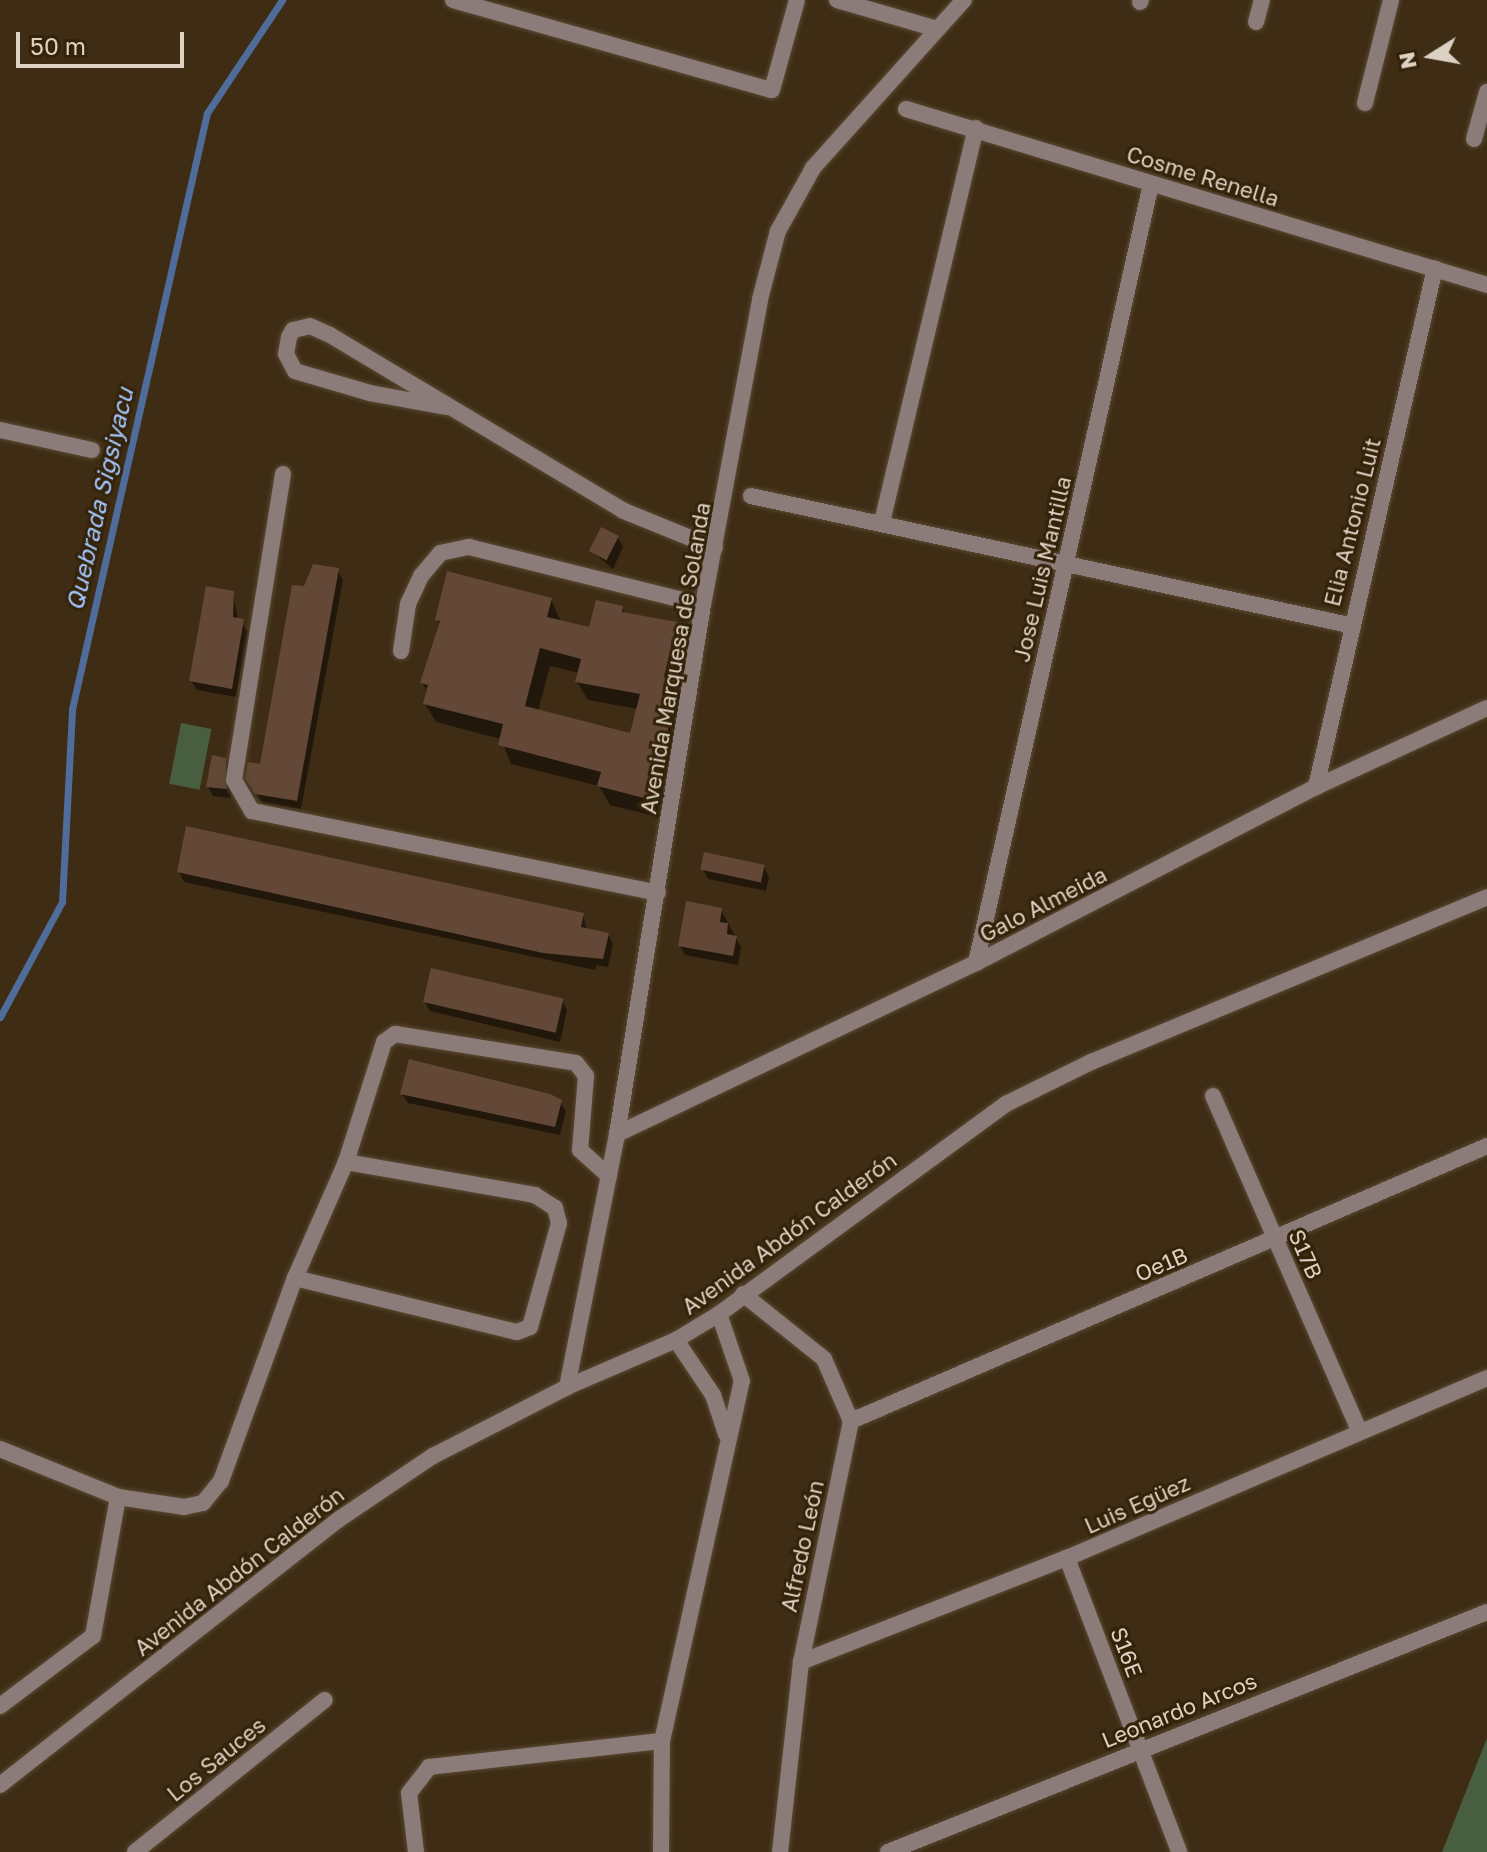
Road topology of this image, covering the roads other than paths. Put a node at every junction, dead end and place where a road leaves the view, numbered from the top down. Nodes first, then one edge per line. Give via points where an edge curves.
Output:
1 (453, 0) edge
2 (797, 0) edge
3 (837, 0) edge
4 (964, 0) edge
5 (1262, 0) edge
6 (1391, 0) edge
7 (1256, 22) dead end
8 (937, 29) junction
9 (1487, 92) edge
10 (1365, 103) dead end
11 (906, 109) dead end
12 (976, 128) junction
13 (1474, 139) dead end
14 (1151, 184) junction
15 (1435, 268) junction
16 (1487, 285) edge
17 (446, 407) junction
18 (0, 430) edge
19 (92, 450) dead end
20 (283, 474) dead end
21 (751, 496) dead end
22 (882, 522) junction
23 (715, 548) junction
24 (1065, 566) junction
25 (703, 605) junction
26 (1349, 625) junction
27 (401, 651) dead end
28 (1487, 708) edge
29 (1316, 787) junction
30 (658, 893) junction
31 (1487, 897) edge
32 (976, 963) junction
33 (1213, 1096) dead end
34 (617, 1134) junction
35 (1487, 1146) edge
36 (346, 1162) junction
37 (609, 1176) junction
38 (1275, 1239) junction
39 (295, 1278) junction
40 (743, 1294) junction
41 (719, 1314) junction
42 (676, 1340) junction
43 (1487, 1378) edge
44 (567, 1387) junction
45 (851, 1421) junction
46 (1359, 1430) junction
47 (726, 1436) junction
48 (0, 1449) edge
49 (118, 1497) junction
50 (1067, 1558) junction
51 (1487, 1612) edge
52 (801, 1662) junction
53 (325, 1700) dead end
54 (0, 1706) edge
55 (662, 1741) junction
56 (1140, 1749) junction
57 (0, 1785) edge
58 (135, 1852) edge
59 (416, 1852) edge
60 (661, 1852) edge
61 (780, 1852) edge
62 (888, 1852) edge
63 (1179, 1852) edge

1 - 2 street via 772,90
3 - 8 street
4 - 8 street, Avenida Marquesa de Solanda
5 - 7 street
6 - 10 street
8 - 23 street, Avenida Marquesa de Solanda via 813,168 778,231 760,299
9 - 13 street
11 - 12 street, Cosme Renella
12 - 14 street, Cosme Renella
12 - 22 street
14 - 15 street, Cosme Renella
14 - 24 street, Jose Luis Mantilla
15 - 16 street, Cosme Renella
15 - 26 street, Elia Antonio Luit
17 - 17 street via 310,326 293,330 289,337 286,354 295,371 370,393
17 - 23 street via 624,511
18 - 19 street
20 - 30 street via 234,780 252,811
21 - 22 street
22 - 24 street
23 - 25 street, Avenida Marquesa de Solanda
24 - 26 street
24 - 32 street, Jose Luis Mantilla
25 - 27 street via 469,547 440,553 421,576 408,604
25 - 30 street, Avenida Marquesa de Solanda
26 - 29 street, Elia Antonio Luit
28 - 29 street, Galo Almeida
29 - 32 street, Galo Almeida
30 - 34 street, Avenida Marquesa de Solanda
31 - 40 street, Avenida Abdón Calderón via 1091,1062 1006,1104
32 - 34 street, Galo Almeida
33 - 38 street, S17B
34 - 37 street, Avenida Marquesa de Solanda
35 - 38 street, Oe1B
36 - 37 street via 384,1042 406,1032 583,1067 580,1150
36 - 39 street
36 - 39 street via 535,1195 555,1208 559,1223 530,1327 517,1332
37 - 44 street, Avenida Marquesa de Solanda
38 - 45 street, Oe1B
38 - 46 street, S17B
39 - 49 street via 221,1481 203,1503 184,1507
40 - 41 street, Avenida Abdón Calderón
40 - 45 street via 824,1359
41 - 42 street, Avenida Abdón Calderón
41 - 47 street via 741,1368
42 - 44 street, Avenida Abdón Calderón
42 - 47 street via 713,1395
43 - 46 street, Luis Egüez
44 - 57 street, Avenida Abdón Calderón via 433,1456 338,1520
45 - 52 street, Alfredo León
46 - 50 street, Luis Egüez
47 - 55 street
48 - 49 street
49 - 54 street via 93,1636
50 - 52 street, Luis Egüez
50 - 56 street, S16E
51 - 56 street, Leonardo Arcos
52 - 61 street, Alfredo León
53 - 58 street, Los Sauces
55 - 59 street via 429,1767 409,1793
55 - 60 street
56 - 62 street, Leonardo Arcos
56 - 63 street, S16E

